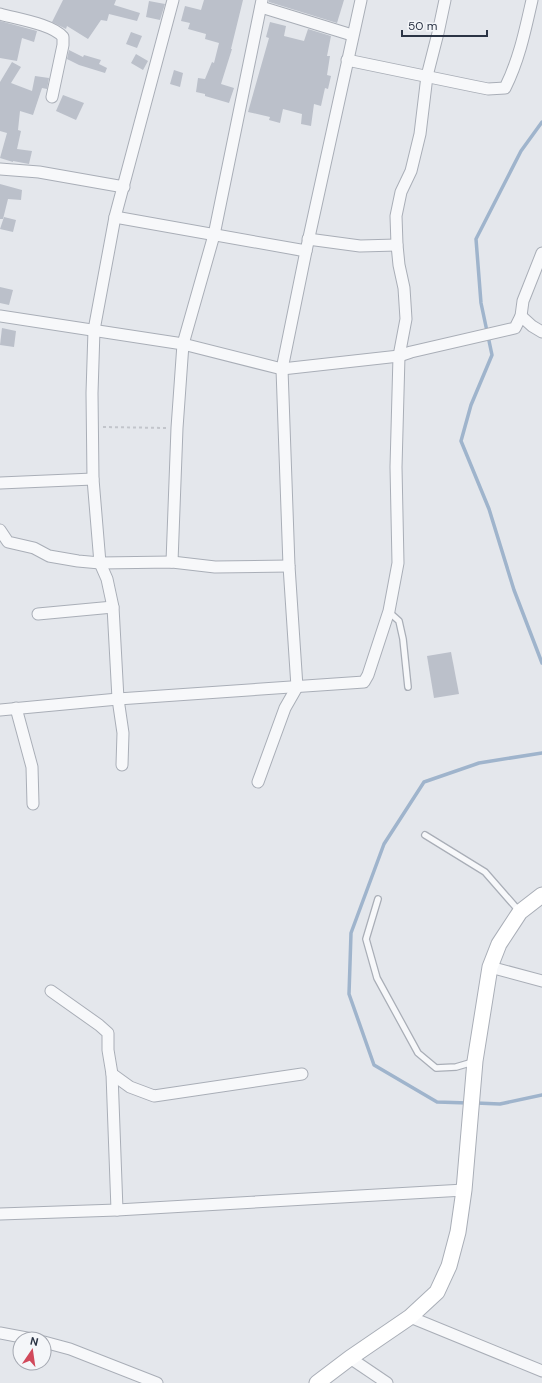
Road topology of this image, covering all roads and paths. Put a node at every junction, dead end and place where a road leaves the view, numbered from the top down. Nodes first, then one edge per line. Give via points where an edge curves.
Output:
1 (173, 0) edge
2 (360, 0) edge
3 (445, 0) edge
4 (532, 0) edge
5 (262, 4) edge
6 (0, 14) edge
7 (352, 35) junction
8 (347, 60) junction
9 (427, 76) junction
10 (52, 97) dead end
11 (0, 169) edge
12 (124, 187) junction
13 (115, 217) junction
14 (214, 235) junction
15 (308, 240) junction
16 (397, 245) junction
17 (306, 251) junction
18 (542, 254) edge
19 (0, 316) edge
20 (521, 316) junction
21 (94, 330) junction
22 (542, 332) edge
23 (183, 344) junction
24 (399, 356) junction
25 (282, 369) junction
26 (92, 427) junction
27 (178, 428) junction
28 (94, 479) junction
29 (0, 483) edge
30 (0, 530) edge
31 (172, 562) junction
32 (100, 564) junction
33 (289, 566) junction
34 (112, 607) junction
35 (389, 612) junction
36 (38, 614) dead end
37 (297, 687) junction
38 (408, 687) dead end
39 (118, 699) junction
40 (16, 708) junction
41 (0, 710) edge
42 (122, 765) dead end
43 (258, 782) dead end
44 (33, 804) dead end
45 (424, 835) dead end
46 (542, 895) edge
47 (378, 898) dead end
48 (520, 912) junction
49 (490, 967) junction
50 (542, 981) edge
51 (51, 991) dead end
52 (475, 1061) junction
53 (112, 1074) junction
54 (302, 1074) dead end
55 (464, 1190) junction
56 (117, 1210) junction
57 (0, 1214) edge
58 (410, 1317) junction
59 (0, 1333) edge
60 (12, 1335) edge
61 (52, 1344) edge
62 (350, 1358) junction
63 (542, 1371) edge
64 (157, 1383) edge
65 (317, 1383) edge
66 (387, 1383) edge

1 - 12 street
2 - 7 street
3 - 9 street
4 - 9 street via 520,54 505,88 488,88
5 - 7 street
5 - 14 street
6 - 10 street via 52,28 64,37
7 - 8 street
8 - 9 street
8 - 15 street
9 - 16 street via 418,141 396,216
11 - 12 street via 39,172
12 - 13 street
13 - 14 street
13 - 21 street
14 - 17 street
14 - 23 street
15 - 16 street via 360,246
15 - 17 street
16 - 24 street via 406,319
17 - 25 street
18 - 20 street via 523,301
19 - 21 street
20 - 22 street
20 - 24 street via 515,328
21 - 23 street
21 - 26 street
23 - 25 street
23 - 27 street
24 - 25 street
24 - 35 street via 396,467 398,563
25 - 33 street
26 - 27 path
26 - 28 street
27 - 31 street
28 - 29 street
28 - 32 street
30 - 32 street via 8,542 34,548 50,556
31 - 32 street
31 - 33 street via 215,567
32 - 34 street via 107,578
33 - 37 street
34 - 36 street
34 - 39 street
35 - 37 street via 364,682
35 - 38 lane via 399,621
37 - 39 street
37 - 43 street via 285,708
39 - 40 street
39 - 42 street via 123,734
40 - 41 street
40 - 44 street via 32,767
45 - 48 lane via 485,872
46 - 48 street
47 - 52 lane via 366,939 377,978 418,1053 436,1068 456,1067
48 - 49 street via 499,944
49 - 50 street
49 - 52 street
51 - 53 street via 108,1033
52 - 55 street
53 - 54 street via 130,1087 154,1096
53 - 56 street
55 - 56 street
55 - 58 street via 458,1232 449,1266 437,1292
56 - 57 street
58 - 62 street
58 - 63 street
59 - 60 street
61 - 64 street
62 - 65 street
62 - 66 street

